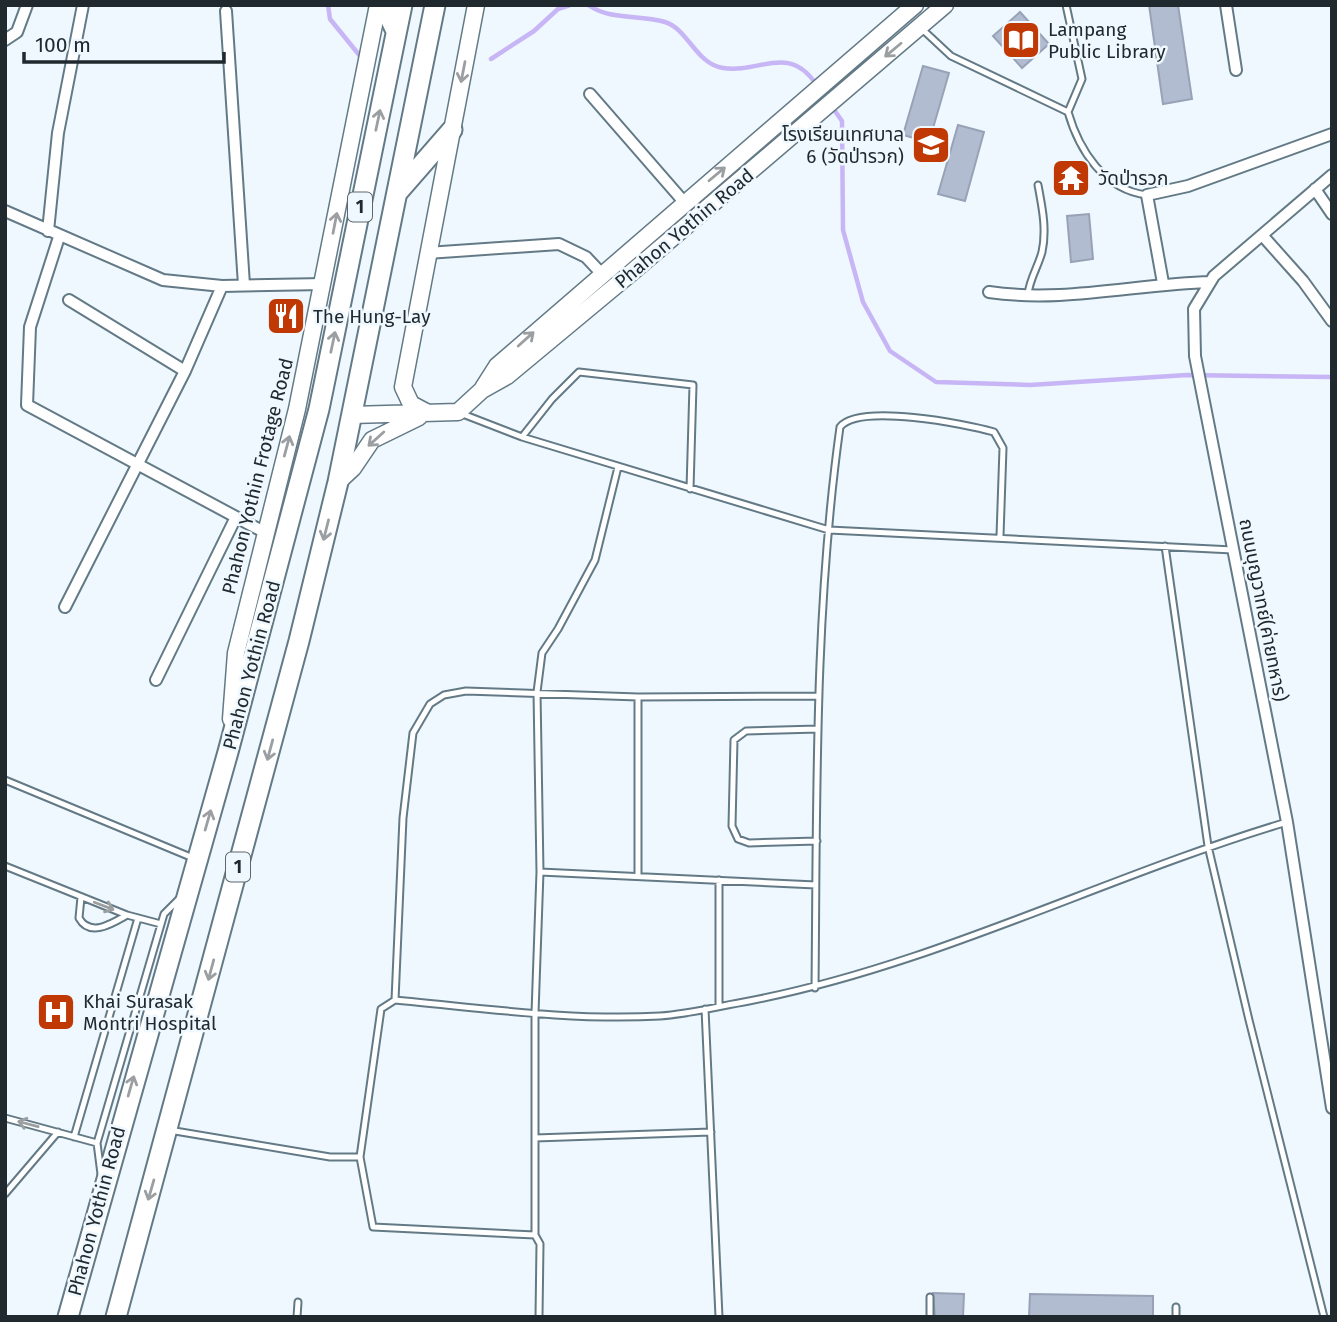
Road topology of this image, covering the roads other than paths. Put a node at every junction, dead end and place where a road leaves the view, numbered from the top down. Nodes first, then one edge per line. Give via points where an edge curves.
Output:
1 (27, 5) edge
2 (83, 5) edge
3 (378, 5) edge
4 (384, 5) edge
5 (402, 5) edge
6 (435, 5) edge
7 (476, 5) edge
8 (915, 5) edge
9 (945, 5) edge
10 (1066, 5) edge
11 (1226, 5) edge
12 (226, 10) dead end
13 (919, 27) junction
14 (396, 31) junction
15 (5, 40) edge
16 (1236, 70) dead end
17 (590, 94) dead end
18 (1068, 112) junction
19 (452, 130) junction
20 (1332, 134) edge
21 (1332, 175) edge
22 (1038, 185) dead end
23 (1315, 189) junction
24 (396, 194) junction
25 (1147, 195) junction
26 (684, 202) junction
27 (5, 211) edge
28 (1332, 214) edge
29 (48, 232) junction
30 (1262, 235) junction
31 (59, 237) junction
32 (427, 253) junction
33 (601, 273) junction
34 (1210, 282) junction
35 (1163, 283) junction
36 (324, 284) junction
37 (244, 285) junction
38 (222, 286) junction
39 (989, 292) dead end
40 (1028, 297) junction
41 (69, 300) dead end
42 (1332, 321) edge
43 (185, 370) junction
44 (482, 390) junction
45 (319, 409) junction
46 (457, 412) junction
47 (427, 413) junction
48 (351, 415) junction
49 (522, 437) junction
50 (136, 466) junction
51 (618, 467) junction
52 (338, 482) junction
53 (690, 489) junction
54 (236, 517) junction
55 (829, 530) junction
56 (264, 532) junction
57 (1000, 536) junction
58 (1165, 546) junction
59 (1235, 550) junction
60 (65, 607) dead end
61 (156, 680) dead end
62 (537, 691) junction
63 (818, 696) junction
64 (639, 697) junction
65 (818, 729) junction
66 (228, 752) junction
67 (5, 780) edge
68 (1287, 822) junction
69 (817, 841) junction
70 (1208, 846) junction
71 (197, 859) junction
72 (5, 866) edge
73 (540, 872) junction
74 (638, 876) junction
75 (719, 880) junction
76 (816, 885) junction
77 (186, 892) junction
78 (81, 897) junction
79 (127, 915) junction
80 (138, 918) junction
81 (161, 924) junction
82 (815, 988) junction
83 (395, 1000) junction
84 (719, 1006) junction
85 (705, 1009) junction
86 (535, 1013) junction
87 (1332, 1108) edge
88 (5, 1118) edge
89 (168, 1130) junction
90 (58, 1132) junction
91 (711, 1132) junction
92 (74, 1137) junction
93 (535, 1138) junction
94 (97, 1143) junction
95 (360, 1157) junction
96 (102, 1187) junction
97 (5, 1194) edge
98 (535, 1235) junction
99 (930, 1297) dead end
100 (298, 1302) dead end
101 (1176, 1307) dead end
102 (68, 1317) edge
103 (116, 1317) edge
104 (297, 1317) edge
105 (539, 1317) edge
106 (719, 1317) edge
107 (930, 1317) edge
108 (1176, 1317) edge
109 (1324, 1317) edge

1 - 15 street via 17,32
2 - 29 street via 58,133
36 -> 3 main road, Phahon Yothin Frotage Road / 1
4 - 14 highway
5 - 14 highway, Phahon Yothin Road / 1
6 - 24 highway, Phahon Yothin Road / 1
7 -> 19 main road
26 -> 8 main road, Phahon Yothin Road
9 - 13 main road, Phahon Yothin Road
10 - 18 lane via 1082,79
11 - 16 street
12 - 37 street
13 - 18 lane via 951,55
13 -> 44 main road, Phahon Yothin Road via 507,376
45 -> 14 highway, Phahon Yothin Road / 1
17 - 26 street
18 - 25 lane via 1087,157 1105,176
19 - 24 highway
19 - 32 main road
20 - 25 street via 1188,186
21 - 23 street, ถนนบุญวาทย์(ค่ายทหาร)
22 - 40 lane via 1043,242
23 - 28 street
23 - 30 street, ถนนบุญวาทย์(ค่ายทหาร)
24 - 48 highway, Phahon Yothin Road / 1
25 - 35 street
26 - 33 main road, Phahon Yothin Road
27 - 29 street
29 - 31 street
30 - 34 street, ถนนบุญวาทย์(ค่ายทหาร)
30 - 42 street
31 - 38 street via 163,280
31 - 50 street via 30,327 27,405
32 - 33 street via 559,244 586,257
32 - 47 main road via 402,387 411,404
44 -> 33 main road, Phahon Yothin Road via 497,366
34 - 35 street
34 - 59 street, ถนนบุญวาทย์(ค่ายทหาร) via 1194,309 1195,356
35 - 40 street
36 - 37 street
56 -> 36 main road, Phahon Yothin Frotage Road / 1
37 - 38 street
38 - 43 street
39 - 40 street
41 - 43 street
43 - 50 street
44 - 46 main road, Phahon Yothin Road
45 - 48 highway
45 - 66 highway, Phahon Yothin Road / 1
46 - 47 main road
46 - 49 lane
47 - 48 main road
47 -> 52 main road via 381,433
48 - 52 highway, Phahon Yothin Road / 1
49 - 51 lane
49 - 53 lane via 579,372 693,385
50 - 54 street
50 - 60 street
51 - 53 lane
51 - 62 lane via 594,560 542,653
52 -> 89 highway, Phahon Yothin Road / 1
53 - 55 lane
54 - 56 street
54 - 61 street
55 - 57 lane
55 - 57 lane via 840,428 845,420 916,419 963,423 994,432 1000,439
55 - 63 lane
56 - 66 main road, Phahon Yothin Frotage Road / 1 via 236,653
57 - 58 lane
58 - 59 lane
58 - 70 lane
59 - 68 street, ถนนบุญวาทย์(ค่ายทหาร)
62 - 64 lane
62 - 73 lane
62 - 83 lane via 444,695 430,704 417,724 403,818
63 - 64 lane
63 - 65 lane
64 - 74 lane
65 - 69 lane
65 - 69 lane via 746,731 734,740 732,826 738,839 749,843
71 -> 66 highway, Phahon Yothin Road / 1
67 - 71 lane
68 - 70 lane
68 - 87 street, ถนนบุญวาทย์(ค่ายทหาร)
69 - 76 lane
70 - 82 lane via 892,965
70 - 109 lane
71 - 77 highway, Phahon Yothin Road / 1
72 - 78 lane
73 - 74 lane
73 - 86 lane
74 - 75 lane
75 - 76 lane
75 - 84 lane
76 - 82 lane
77 - 81 lane via 164,914
96 -> 77 highway, Phahon Yothin Road / 1
78 -> 79 lane
78 - 79 lane via 79,918 89,927 99,928
79 - 80 lane
80 - 81 lane
80 - 92 lane
81 - 94 lane
82 - 84 lane
83 - 86 lane
83 - 95 lane via 381,1009
84 - 85 lane
85 - 86 lane via 660,1016
85 - 91 lane
86 - 93 lane
90 -> 88 lane
89 - 95 lane via 330,1157
89 -> 103 highway, Phahon Yothin Road / 1
90 - 92 lane
90 - 97 lane
91 - 93 lane
91 - 106 lane
92 - 94 lane
93 - 98 lane
94 - 96 lane
95 - 98 lane via 373,1227
96 - 102 highway, Phahon Yothin Road / 1
98 - 105 lane via 540,1244
99 - 107 lane
100 - 104 lane
101 - 108 lane

